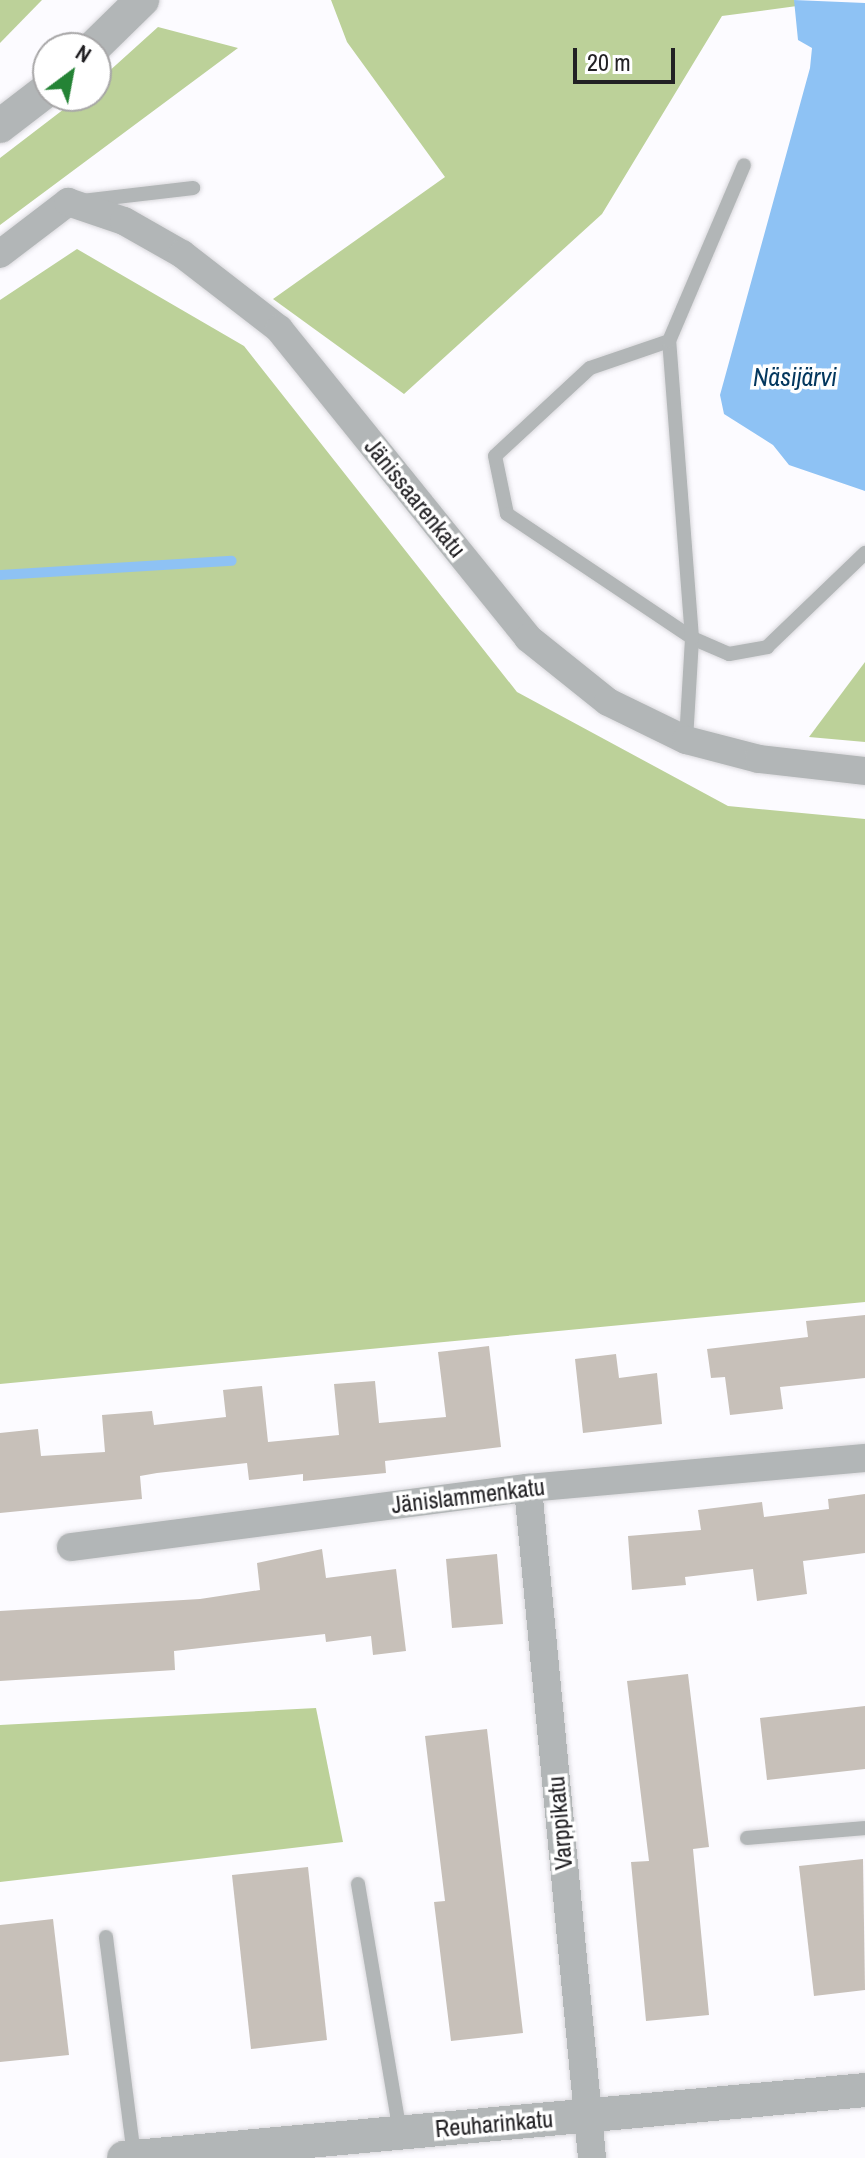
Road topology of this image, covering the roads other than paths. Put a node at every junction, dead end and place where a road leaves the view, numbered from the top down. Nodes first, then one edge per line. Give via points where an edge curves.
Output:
1 (142, 0) edge
2 (109, 32) edge
3 (32, 101) edge
4 (0, 126) edge
5 (744, 165) dead end
6 (193, 188) dead end
7 (68, 202) junction
8 (0, 254) edge
9 (669, 341) junction
10 (865, 553) edge
11 (692, 638) junction
12 (686, 740) junction
13 (865, 771) edge
14 (865, 1458) edge
15 (528, 1488) junction
16 (71, 1547) dead end
17 (865, 1828) edge
18 (747, 1838) dead end
19 (358, 1884) dead end
20 (106, 1937) dead end
21 (865, 2090) edge
22 (587, 2115) junction
23 (400, 2133) junction
24 (134, 2157) edge
25 (124, 2158) edge
26 (592, 2158) edge

1 - 2 street
3 - 4 street
5 - 9 lane
6 - 7 lane
7 - 8 street
7 - 12 street, Jänissaarenkatu via 124,221 182,254 279,329 528,638 608,702
9 - 11 lane
9 - 11 lane via 590,368 495,456 507,514
10 - 11 lane via 767,647 729,654
11 - 12 lane
12 - 13 street, Jänissaarenkatu via 759,759
14 - 15 street, Jänislammenkatu
15 - 16 street, Jänislammenkatu
15 - 22 street, Varppikatu
17 - 18 lane
19 - 23 lane
20 - 24 lane
21 - 22 street, Reuharinkatu
22 - 23 street, Reuharinkatu
22 - 26 street, Varppikatu
23 - 24 street, Reuharinkatu
24 - 25 street, Reuharinkatu

